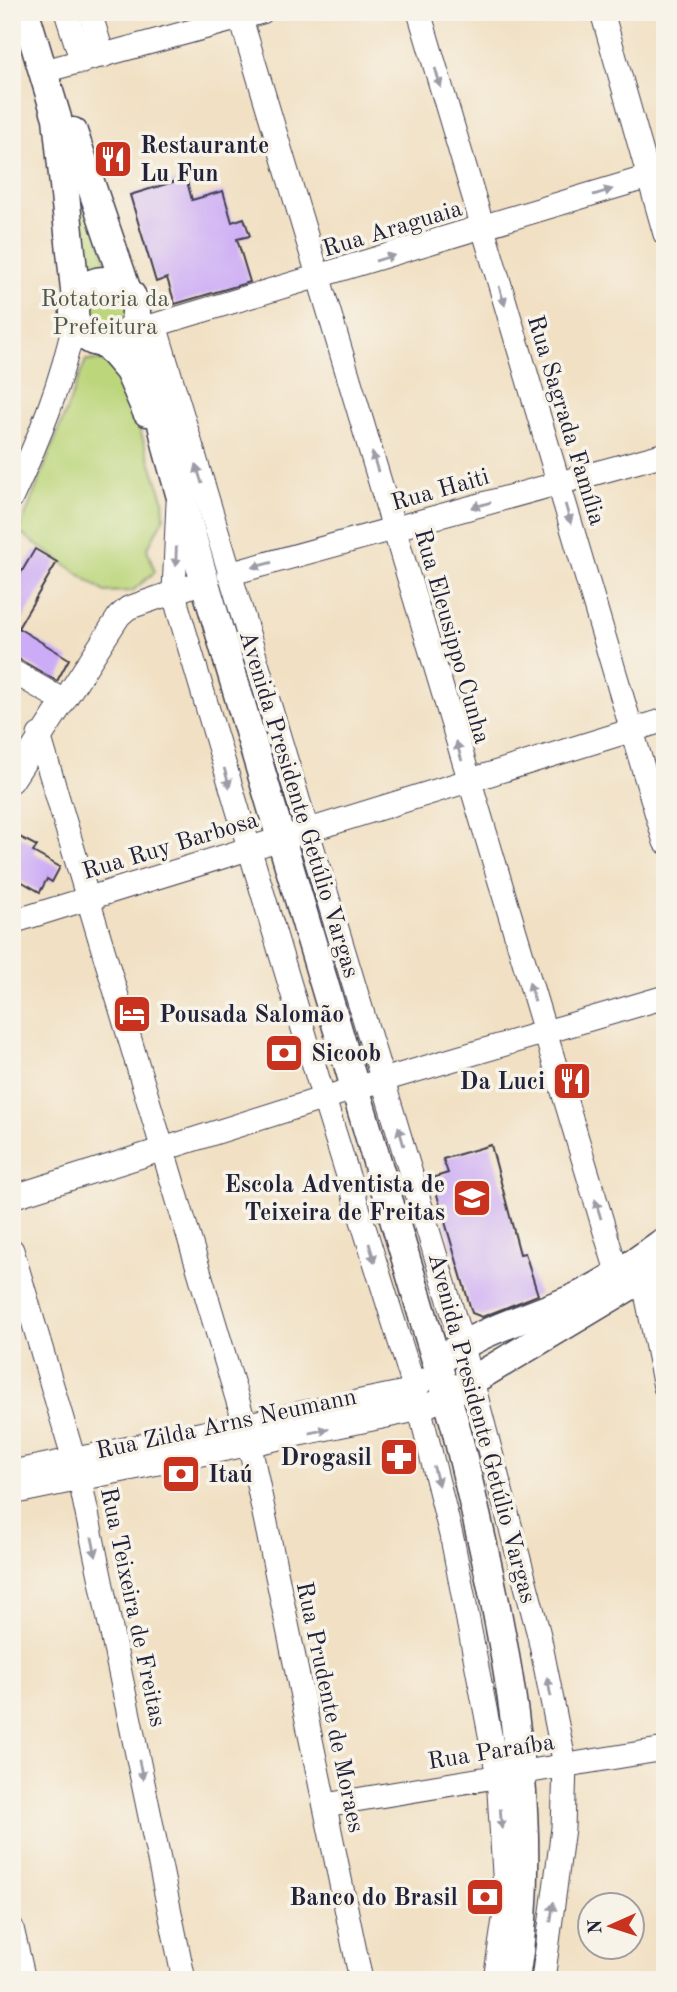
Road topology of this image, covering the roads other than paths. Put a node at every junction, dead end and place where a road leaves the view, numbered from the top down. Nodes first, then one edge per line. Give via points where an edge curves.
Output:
1 (25, 12) edge
2 (34, 12) edge
3 (66, 12) edge
4 (90, 12) edge
5 (419, 12) edge
6 (602, 12) edge
7 (247, 14) edge
8 (92, 59) junction
9 (52, 69) junction
10 (657, 175) edge
11 (482, 228) junction
12 (665, 234) edge
13 (320, 278) junction
14 (126, 288) junction
15 (76, 309) junction
16 (139, 328) junction
17 (105, 344) junction
18 (168, 451) junction
19 (665, 454) edge
20 (559, 483) junction
21 (179, 489) junction
22 (12, 497) edge
23 (395, 529) junction
24 (216, 530) junction
25 (217, 578) junction
26 (174, 592) junction
27 (12, 671) edge
28 (12, 688) edge
29 (58, 706) junction
30 (665, 720) edge
31 (630, 730) junction
32 (39, 735) junction
33 (467, 779) junction
34 (12, 780) edge
35 (307, 830) junction
36 (280, 839) junction
37 (665, 842) edge
38 (248, 848) junction
39 (87, 897) junction
40 (12, 922) edge
41 (665, 998) edge
42 (545, 1033) junction
43 (385, 1080) junction
44 (356, 1088) junction
45 (324, 1099) junction
46 (162, 1149) junction
47 (12, 1197) edge
48 (665, 1241) edge
49 (12, 1250) edge
50 (642, 1274) edge
51 (462, 1343) junction
52 (438, 1362) junction
53 (473, 1381) junction
54 (665, 1387) edge
55 (448, 1395) junction
56 (418, 1400) junction
57 (247, 1435) junction
58 (78, 1470) junction
59 (12, 1472) edge
60 (12, 1493) edge
61 (665, 1749) edge
62 (565, 1765) junction
63 (510, 1774) junction
64 (325, 1805) junction
65 (12, 1928) edge
66 (24, 1980) edge
67 (184, 1980) edge
68 (361, 1980) edge
69 (495, 1980) edge
70 (515, 1980) edge
71 (543, 1980) edge

1 - 15 main road via 57,118
2 - 9 main road
3 - 8 street
4 - 8 street
5 -> 11 street, Rua Sagrada Família
6 - 10 street
7 - 8 street
7 - 13 street, Rua Eleusippo Cunha
8 - 9 street
9 - 14 main road
11 -> 10 street, Rua Araguaia
10 - 12 street
13 -> 11 street, Rua Araguaia
11 -> 20 street, Rua Sagrada Família
13 - 16 street, Rua Araguaia
23 -> 13 street, Rua Eleusippo Cunha
14 - 15 main road via 104,280 93,283
14 - 16 main road via 133,298
15 - 17 main road via 86,337
15 - 22 street via 65,369
16 - 17 main road
16 - 18 main road, Avenida Presidente Getúlio Vargas
24 -> 16 street, Avenida Presidente Getúlio Vargas
17 - 18 main road, Avenida Presidente Getúlio Vargas via 129,371
18 - 21 main road, Avenida Presidente Getúlio Vargas
19 - 20 street, Rua Haiti
20 -> 23 street, Rua Haiti
20 -> 31 street, Rua Sagrada Família
21 - 24 street
21 - 25 main road, Avenida Presidente Getúlio Vargas
21 -> 26 street, Avenida Presidente Getúlio Vargas
23 -> 25 street, Rua Haiti
33 -> 23 street, Rua Eleusippo Cunha
24 - 25 street, Avenida Presidente Getúlio Vargas
25 - 26 street, Rua Haiti
25 - 35 street, Avenida Presidente Getúlio Vargas
25 - 36 main road, Avenida Presidente Getúlio Vargas
26 - 29 street, Rua Haiti via 128,608 119,616
26 -> 38 street, Avenida Presidente Getúlio Vargas
27 - 29 street
28 - 29 street
29 - 32 street, Rua Haiti
30 - 31 street, Rua Ruy Barbosa
31 - 33 street, Rua Ruy Barbosa
31 - 37 street, Rua Sagrada Família
32 - 34 street, Rua Haiti
32 - 39 street, Rua Prudente de Moraes
33 - 35 street, Rua Ruy Barbosa
42 -> 33 street, Rua Eleusippo Cunha
35 - 36 street, Rua Ruy Barbosa
35 - 43 street, Avenida Presidente Getúlio Vargas
36 - 38 street, Rua Ruy Barbosa
36 - 44 main road, Avenida Presidente Getúlio Vargas
38 - 39 street, Rua Ruy Barbosa
38 - 45 street, Avenida Presidente Getúlio Vargas
39 - 40 street, Rua Ruy Barbosa
39 - 46 street, Rua Prudente de Moraes
41 - 42 street
42 - 43 street
50 -> 42 street, Rua Eleusippo Cunha
43 - 44 street
51 -> 43 street, Avenida Presidente Getúlio Vargas
44 - 45 street
44 - 52 main road, Avenida Presidente Getúlio Vargas
45 - 46 street
45 -> 56 street, Avenida Presidente Getúlio Vargas
46 - 47 street
46 - 57 street, Rua Prudente de Moraes
48 - 50 main road
49 - 58 street, Rua Teixeira de Freitas
50 - 51 main road
50 - 53 main road
50 - 54 street, Rua Eleusippo Cunha
51 - 52 main road
51 - 53 street, Avenida Presidente Getúlio Vargas
52 - 55 main road, Avenida Presidente Getúlio Vargas
52 - 56 street
53 - 55 main road
62 -> 53 street, Avenida Presidente Getúlio Vargas via 539,1635
55 - 56 street, Rua Zilda Arns Neumann
55 - 63 main road, Avenida Presidente Getúlio Vargas via 515,1717
56 - 57 street, Rua Zilda Arns Neumann
56 -> 63 street, Avenida Presidente Getúlio Vargas
57 - 58 street, Rua Zilda Arns Neumann
57 - 64 street, Rua Prudente de Moraes
58 - 59 street, Rua Zilda Arns Neumann
58 - 60 street, Rua Zilda Arns Neumann
58 -> 67 street, Rua Teixeira de Freitas
61 - 62 street, Rua Paraíba
62 - 63 street, Rua Paraíba
71 -> 62 street, Avenida Presidente Getúlio Vargas via 563,1828
63 - 64 street, Rua Paraíba
63 -> 69 street, Avenida Presidente Getúlio Vargas via 506,1906
63 - 70 main road, Avenida Presidente Getúlio Vargas via 525,1904
64 - 68 street, Rua Prudente de Moraes
65 - 66 street

